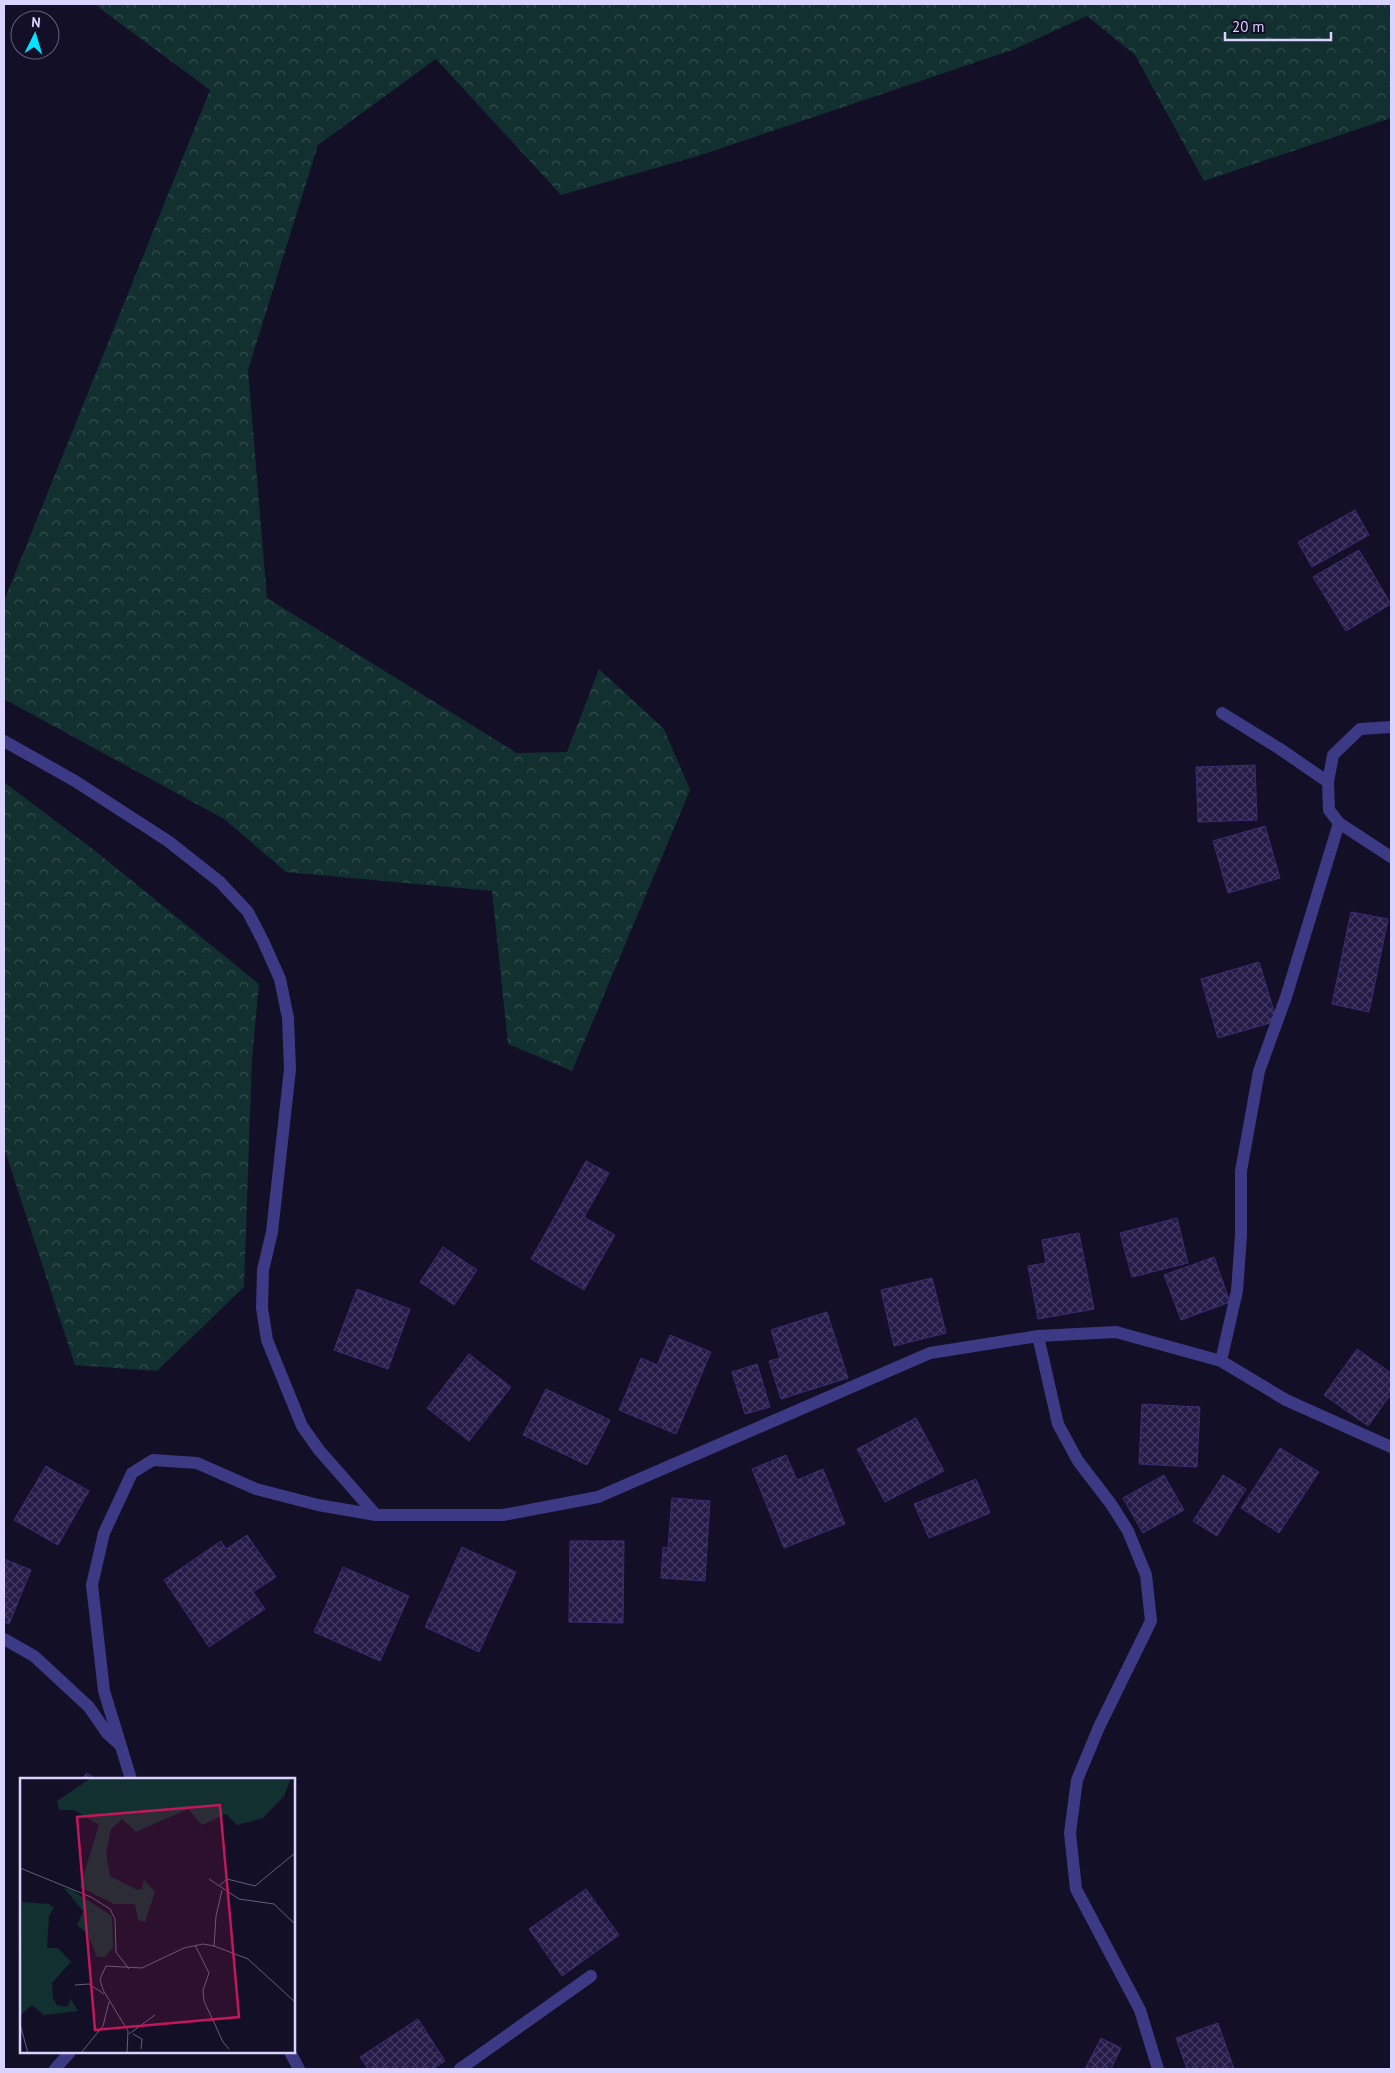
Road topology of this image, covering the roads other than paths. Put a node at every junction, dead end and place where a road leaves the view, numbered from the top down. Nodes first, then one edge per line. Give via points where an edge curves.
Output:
1 (1222, 713) dead end
2 (1391, 727) edge
3 (4, 742) edge
4 (1328, 782) junction
5 (1339, 823) junction
6 (1391, 857) edge
7 (1038, 1336) junction
8 (1221, 1361) junction
9 (1391, 1447) edge
10 (376, 1515) junction
11 (4, 1639) edge
12 (119, 1744) junction
13 (131, 1778) edge
14 (591, 1976) dead end
15 (69, 2053) edge
16 (291, 2053) edge
17 (55, 2069) edge
18 (299, 2069) edge
19 (460, 2069) edge
20 (1158, 2069) edge

1 - 4 street
2 - 4 street via 1360,729 1333,755
3 - 10 street via 75,781 168,841 220,882 248,912 263,941 280,979 288,1018 290,1069 272,1232 263,1270 262,1308 267,1340 302,1426
4 - 5 street via 1329,810
5 - 6 street
5 - 8 street via 1286,997 1259,1071 1240,1171 1241,1235 1237,1291
7 - 8 street via 1116,1332
7 - 10 street via 930,1352 598,1497 503,1515
7 - 20 street via 1058,1424 1078,1461 1124,1524 1146,1575 1151,1621 1076,1780 1070,1833 1076,1888 1140,2010
8 - 9 street via 1286,1400
10 - 12 street via 256,1490 197,1463 154,1460 132,1473 104,1533 92,1585 104,1691
11 - 12 street via 34,1656 89,1707
12 - 13 street
14 - 19 street
15 - 17 street
16 - 18 street

